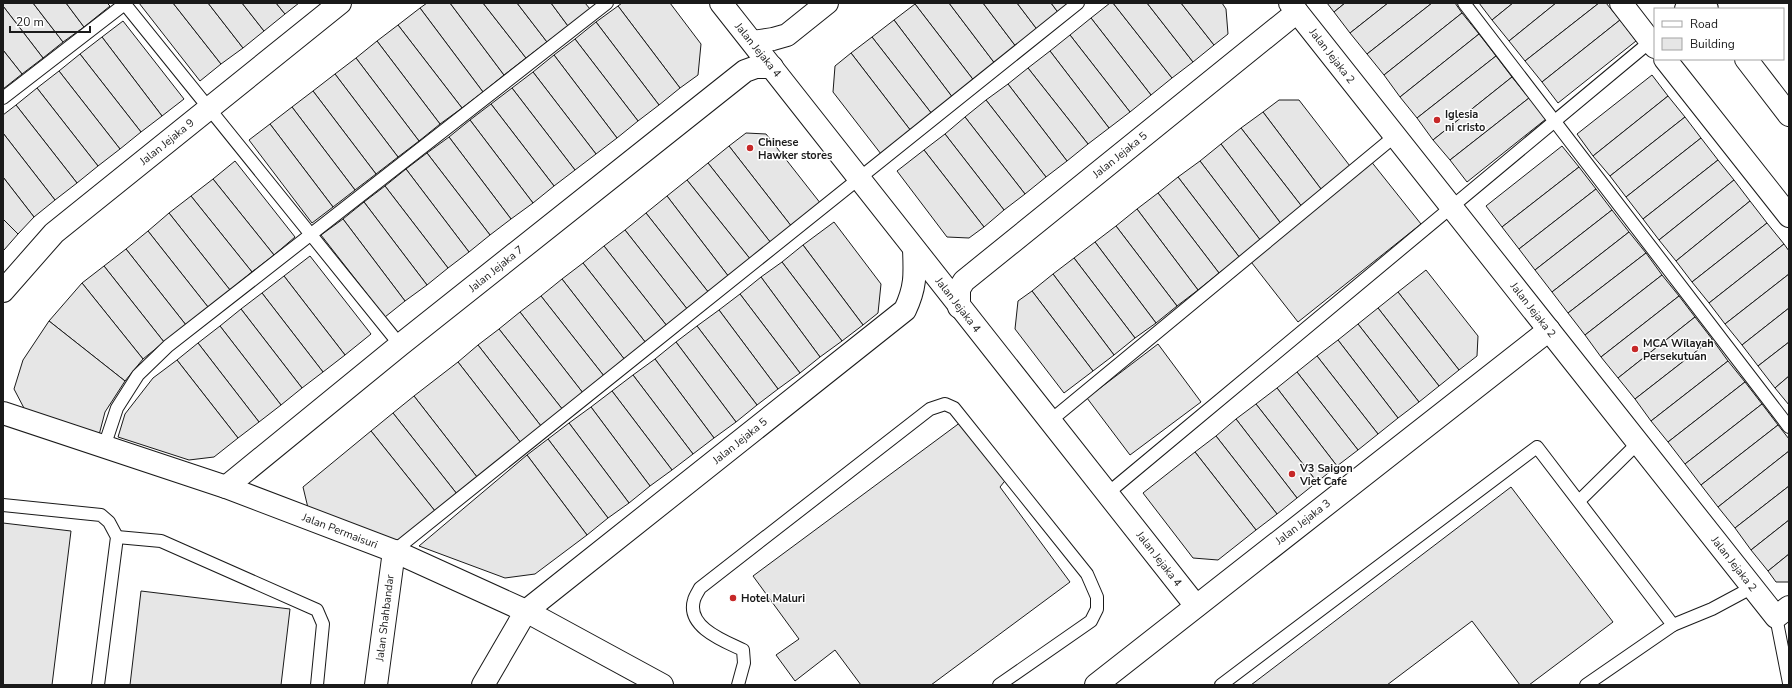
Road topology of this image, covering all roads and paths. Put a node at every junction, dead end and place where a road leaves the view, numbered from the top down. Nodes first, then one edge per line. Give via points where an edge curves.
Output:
1 (125, 3) edge
2 (340, 3) edge
3 (607, 3) edge
4 (721, 3) edge
5 (827, 3) edge
6 (1078, 3) edge
7 (1464, 3) edge
8 (1621, 3) edge
9 (1293, 8) edge
10 (752, 42) junction
11 (1654, 42) edge
12 (1666, 60) edge
13 (1747, 60) edge
14 (772, 67) junction
15 (3, 98) edge
16 (209, 108) junction
17 (1788, 111) edge
18 (1554, 120) junction
19 (1395, 136) junction
20 (859, 179) junction
21 (1451, 206) junction
22 (1789, 216) edge
23 (311, 235) junction
24 (914, 249) junction
25 (3, 291) edge
26 (959, 307) junction
27 (1549, 330) junction
28 (400, 345) junction
29 (3, 413) edge
30 (1050, 421) junction
31 (1789, 427) edge
32 (1638, 442) junction
33 (104, 447) junction
34 (226, 487) junction
35 (1108, 493) junction
36 (1578, 501) junction
37 (3, 505) edge
38 (117, 537) junction
39 (394, 551) junction
40 (1753, 587) junction
41 (1196, 606) junction
42 (526, 611) junction
43 (1783, 612) edge
44 (1673, 625) junction
45 (1789, 683) edge
46 (98, 685) edge
47 (317, 685) edge
48 (376, 685) edge
49 (483, 685) edge
50 (662, 685) edge
51 (738, 685) edge
52 (999, 685) edge
53 (1096, 685) edge
54 (1221, 685) edge
55 (1586, 685) edge

1 - 15 lane
1 - 16 lane
2 - 16 street, Jalan Jejaka 9
3 - 23 lane
4 - 10 street, Jalan Jejaka 4
5 - 10 street via 787,35
6 - 20 lane
7 - 18 lane
8 - 11 street
9 - 19 street, Jalan Jejaka 2
9 - 26 street, Jalan Jejaka 5 via 964,281 959,289
10 - 14 street, Jalan Jejaka 4
11 - 18 lane
12 - 22 street
13 - 17 street
14 - 20 street, Jalan Jejaka 4
14 - 28 street, Jalan Jejaka 7 via 744,70
16 - 23 lane
16 - 25 street, Jalan Jejaka 9 via 54,233
18 - 21 lane
18 - 31 lane
19 - 21 street, Jalan Jejaka 2
19 - 30 lane
20 - 24 street, Jalan Jejaka 4
20 - 39 lane
21 - 27 street, Jalan Jejaka 2
21 - 35 lane
23 - 28 lane
23 - 33 lane via 168,346 138,375 117,408
24 - 26 street, Jalan Jejaka 4
24 - 42 street, Jalan Jejaka 5 via 915,273 912,294 905,310
26 - 30 street, Jalan Jejaka 4
27 - 32 street, Jalan Jejaka 2
27 - 41 street, Jalan Jejaka 3
28 - 34 street, Jalan Jejaka 7
29 - 33 street, Jalan Permaisuri
30 - 35 street, Jalan Jejaka 4
32 - 36 lane
32 - 40 street, Jalan Jejaka 2
33 - 34 street, Jalan Permaisuri
34 - 39 street, Jalan Permaisuri
35 - 41 street, Jalan Jejaka 4
36 - 44 lane
36 - 54 lane via 1537,447
37 - 38 lane via 101,515 109,522
38 - 46 lane
38 - 47 lane via 161,541 317,610 323,624
39 - 42 street, Jalan Permaisuri
39 - 48 street, Jalan Shahbandar
40 - 43 street, Jalan Jejaka 2
40 - 44 lane via 1712,609
41 - 53 street, Jalan Jejaka 3
42 - 49 street
42 - 50 street, Jalan Permaisuri
43 - 45 lane
44 - 55 lane
51 - 52 lane via 744,663 743,650 705,630 695,618 694,600 700,588 930,409 945,404 954,408 1038,511 1087,574 1096,597 1096,610 1091,620

